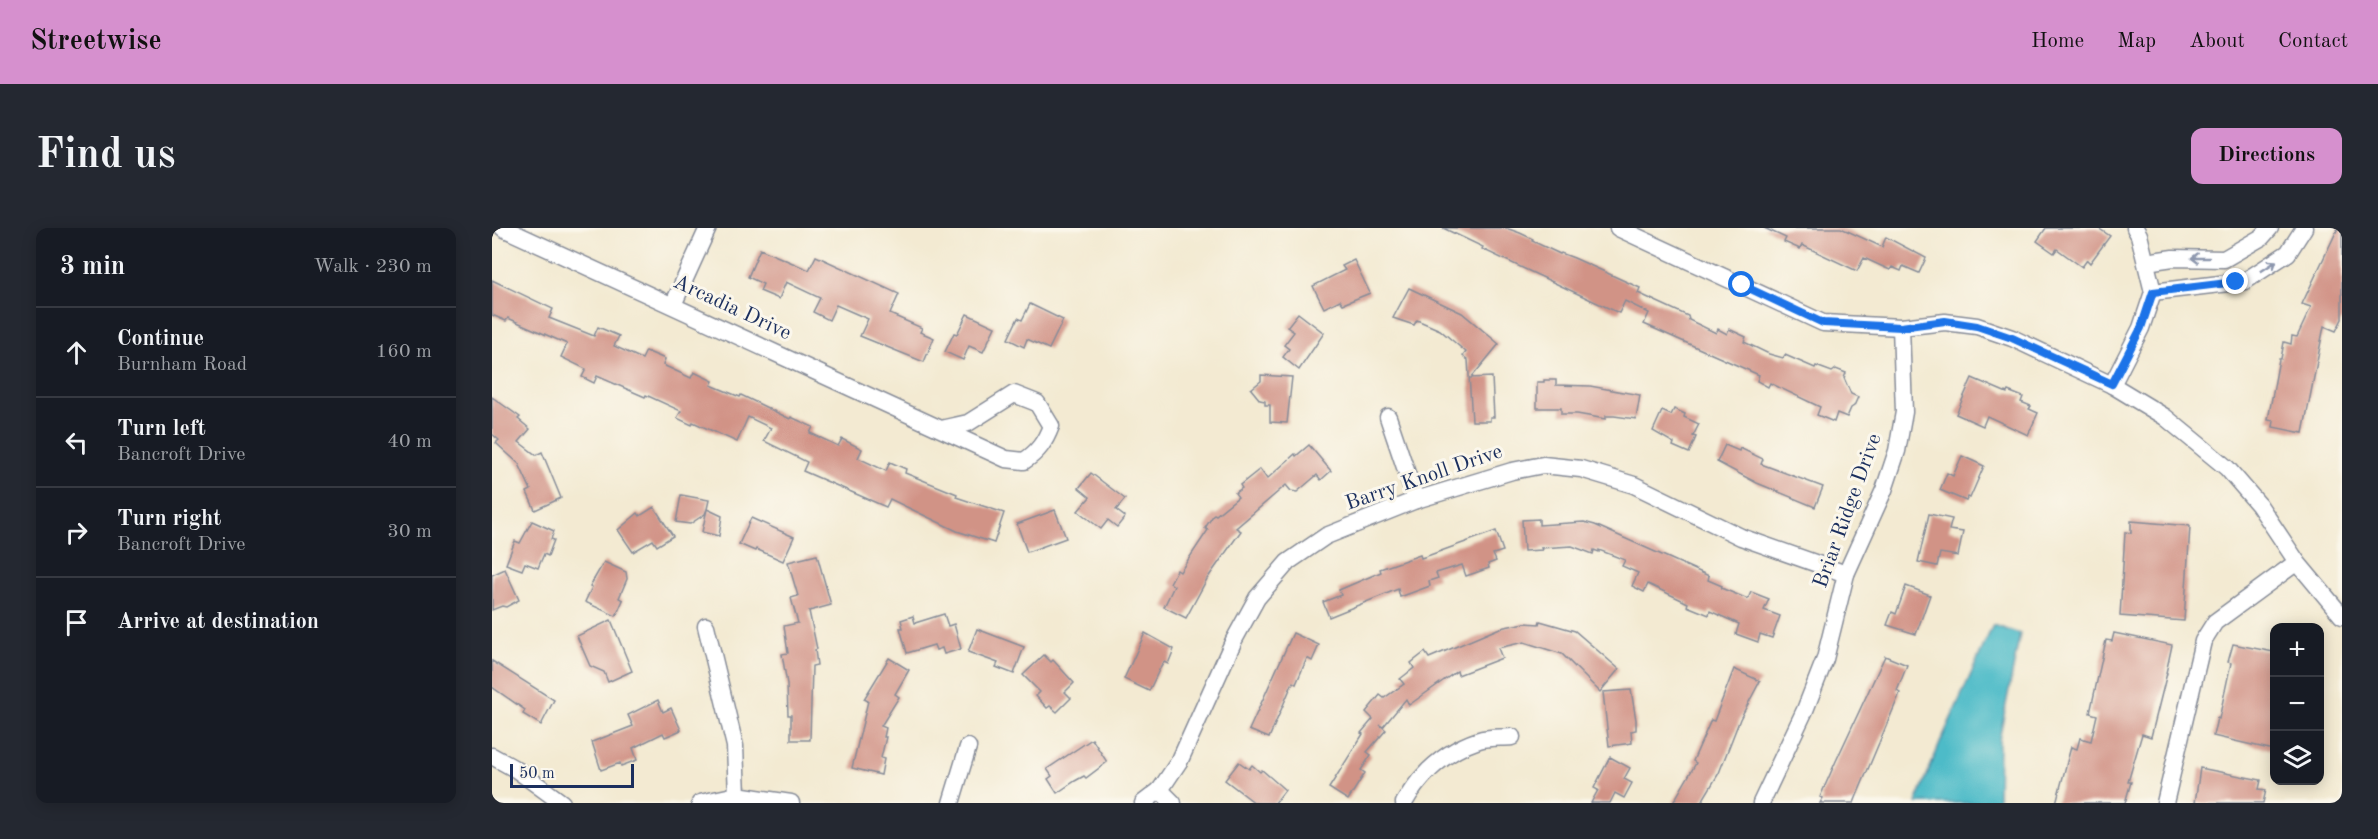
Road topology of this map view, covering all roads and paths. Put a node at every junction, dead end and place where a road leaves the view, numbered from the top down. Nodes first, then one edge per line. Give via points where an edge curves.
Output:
1 (502, 228) edge
2 (708, 228) edge
3 (1618, 228) edge
4 (2135, 228) edge
5 (2270, 228) edge
6 (2304, 228) edge
7 (2146, 262) junction
8 (2153, 292) junction
9 (673, 305) junction
10 (1901, 327) junction
11 (2112, 384) junction
12 (1388, 417) dead end
13 (941, 429) junction
14 (1416, 500) junction
15 (2297, 562) junction
16 (1846, 574) junction
17 (2342, 616) edge
18 (706, 626) dead end
19 (1512, 737) dead end
20 (968, 747) dead end
21 (492, 756) edge
22 (1160, 790) junction
23 (737, 795) junction
24 (562, 803) edge
25 (700, 803) edge
26 (791, 803) edge
27 (951, 803) edge
28 (1143, 803) edge
29 (1173, 803) edge
30 (1404, 803) edge
31 (1761, 803) edge
32 (2165, 803) edge

1 - 9 street, Arcadia Drive
2 - 9 street
3 - 10 street via 1823,323
4 - 7 street
5 -> 7 street via 2224,259
8 -> 6 street via 2245,281 2288,253
7 - 8 street
8 - 11 street via 2141,328
9 - 13 street, Arcadia Drive
10 - 11 street via 1945,321 1977,326
10 - 16 street, Briar Ridge Drive via 1904,412 1897,451
11 - 15 street via 2165,417 2228,468
12 - 14 street
13 - 13 street, Arcadia Drive via 1006,459 1024,461 1036,454 1051,426 1036,403 1014,394 968,423
14 - 16 street, Barry Knoll Drive via 1543,465 1581,469 1634,485 1741,537
14 - 22 street, Barry Knoll Drive via 1326,536 1288,562 1257,598 1179,760
15 - 17 street
15 - 32 street via 2215,622 2203,641
16 - 31 street, Briar Ridge Drive via 1825,658
18 - 23 street via 735,746
19 - 30 street via 1480,740 1440,759 1414,786
20 - 27 street
21 - 24 street
22 - 28 street, Barry Knoll Drive
22 - 29 street
23 - 25 street
23 - 26 street

